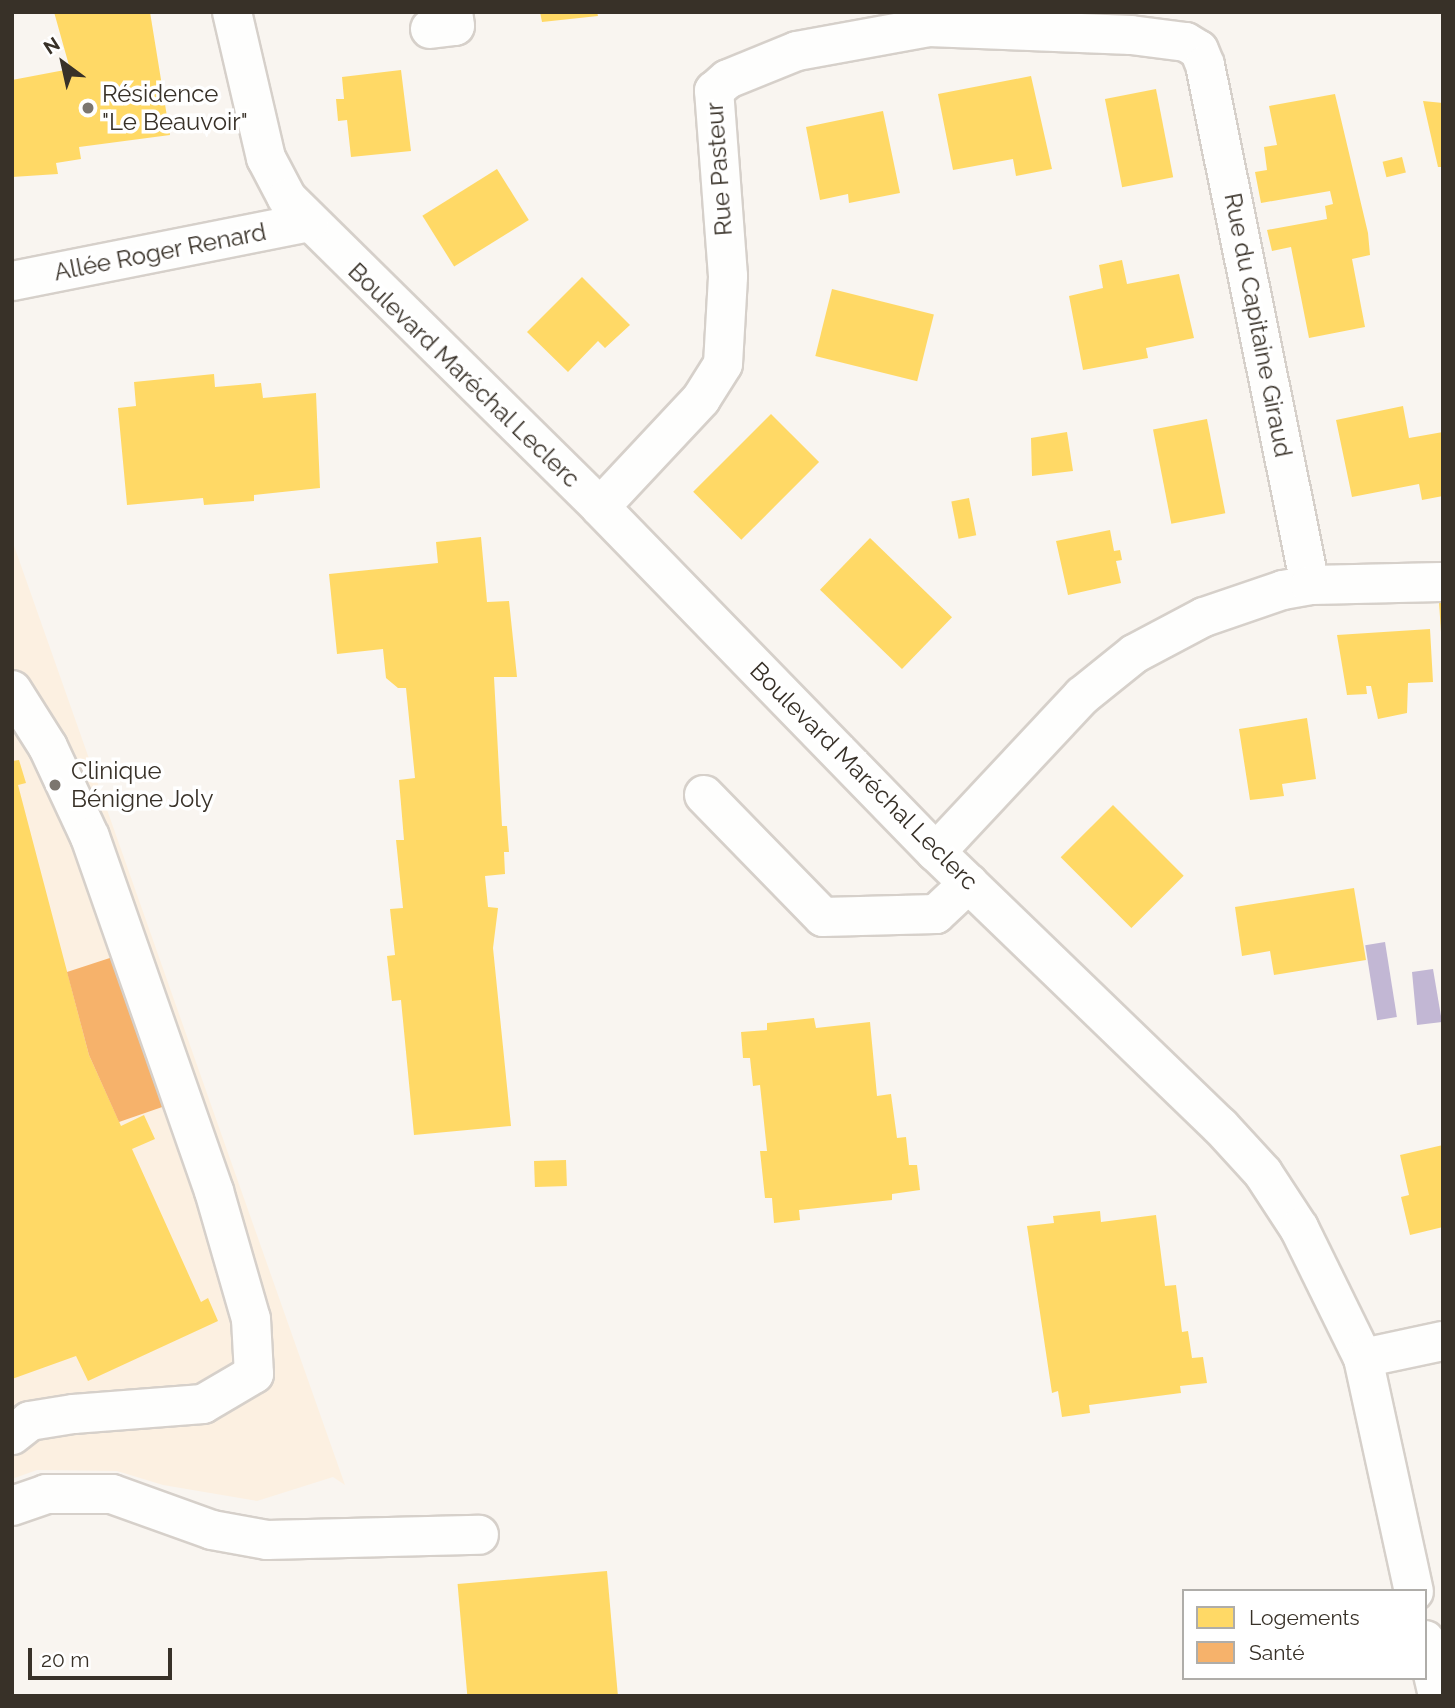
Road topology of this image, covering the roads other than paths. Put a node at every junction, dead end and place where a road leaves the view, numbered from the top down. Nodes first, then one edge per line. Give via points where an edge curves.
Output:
1 (232, 12) edge
2 (1205, 65) joint
3 (309, 222) junction
4 (12, 281) edge
5 (600, 507) junction
6 (1443, 582) edge
7 (1310, 585) junction
8 (12, 690) edge
9 (704, 794) dead end
10 (936, 852) junction
11 (969, 883) junction
12 (1443, 1341) edge
13 (1363, 1358) junction
14 (12, 1435) edge
15 (12, 1506) edge
16 (479, 1535) dead end
17 (1414, 1589) edge
18 (1427, 1649) edge
19 (1438, 1696) edge

1 - 3 street, Boulevard Maréchal Leclerc via 266,158 287,198
2 - 5 street, Rue Pasteur via 1199,50 1185,42 1131,35 929,27 797,51 728,79 714,91 727,276 723,364 701,399
2 - 7 street, Rue du Capitaine Giraud
3 - 4 street, Allée Roger Renard
3 - 5 street, Boulevard Maréchal Leclerc
5 - 10 street, Boulevard Maréchal Leclerc
6 - 7 street
7 - 10 street via 1204,617 1134,654 1082,696
8 - 14 street via 48,747 90,837 214,1191 251,1320 254,1374 203,1404 73,1414 30,1421
9 - 11 street via 823,917 936,914
10 - 11 street, Boulevard Maréchal Leclerc
11 - 13 street, Boulevard Maréchal Leclerc via 1263,1173 1299,1228
12 - 13 street
13 - 17 street, Boulevard Maréchal Leclerc
15 - 16 street via 46,1494 112,1494 212,1530 267,1539
18 - 19 street

